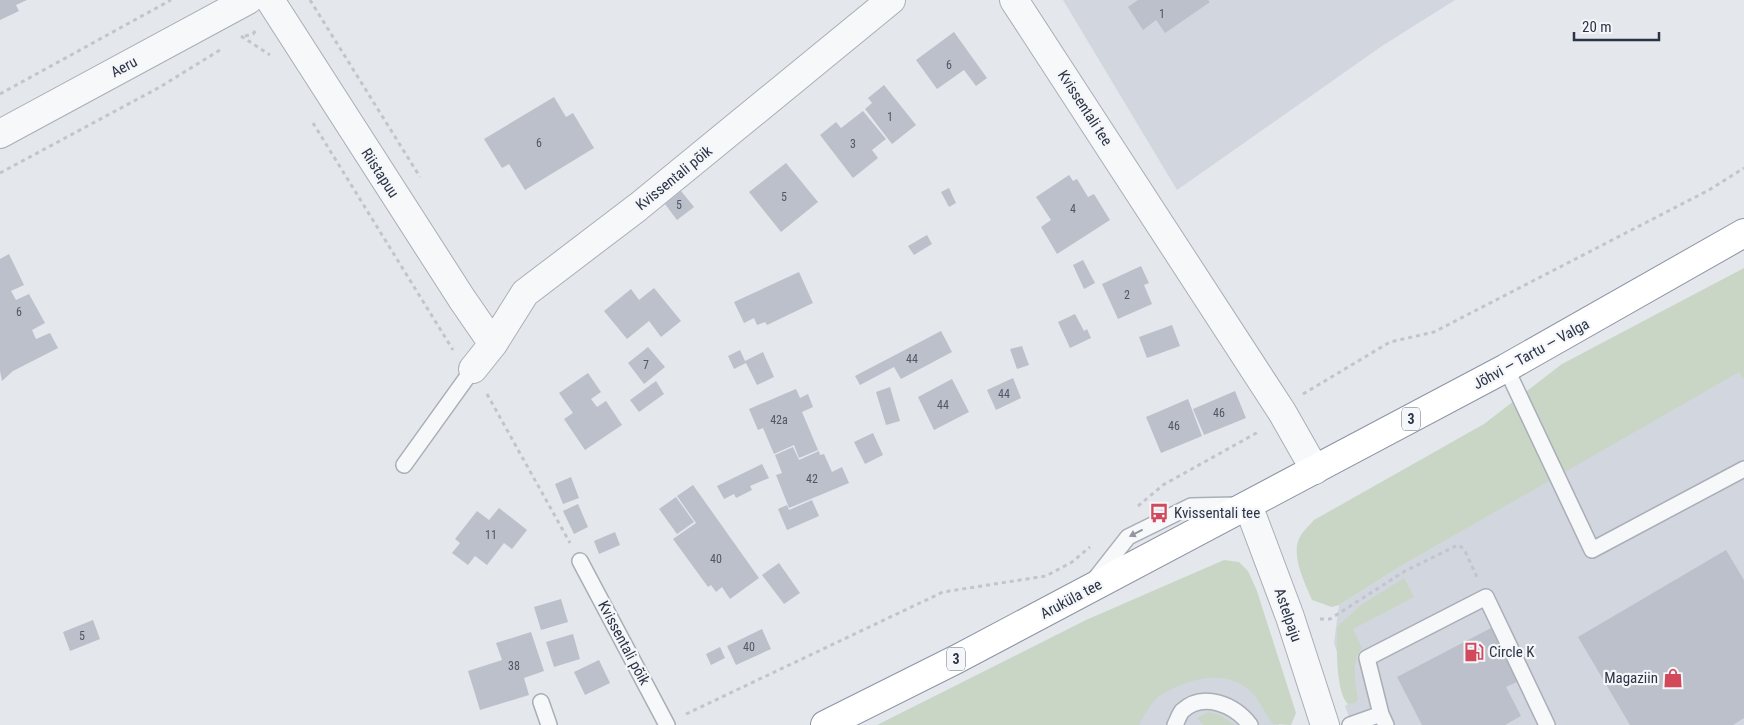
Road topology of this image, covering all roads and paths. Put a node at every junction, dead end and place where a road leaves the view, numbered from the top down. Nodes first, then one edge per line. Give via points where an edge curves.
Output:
1 (171, 0) edge
2 (310, 0) edge
3 (891, 0) edge
4 (1014, 0) edge
5 (272, 4) edge
6 (236, 6) edge
7 (242, 36) junction
8 (234, 42) dead end
9 (225, 47) dead end
10 (271, 56) dead end
11 (0, 94) edge
12 (312, 122) dead end
13 (0, 134) edge
14 (1744, 168) edge
15 (0, 173) edge
16 (425, 185) dead end
17 (1744, 233) edge
18 (1744, 244) edge
19 (1659, 282) junction
20 (493, 344) junction
21 (1506, 368) junction
22 (474, 369) junction
23 (1282, 412) junction
24 (404, 465) dead end
25 (1744, 469) edge
26 (1315, 470) junction
27 (1248, 505) junction
28 (1132, 510) dead end
29 (1095, 543) dead end
30 (580, 561) joint
31 (1486, 597) junction
32 (1291, 620) junction
33 (540, 702) dead end
34 (1384, 719) edge
35 (666, 724) edge
36 (549, 725) edge
37 (825, 725) edge
38 (1175, 725) edge
39 (1250, 725) edge
40 (1325, 725) edge
41 (1350, 725) edge
42 (1547, 725) edge

1 - 11 path
2 - 16 path
3 - 20 street, Kvissentali põik via 638,207 526,293
4 - 23 street, Kvissentali tee
5 - 7 path via 253,34
5 - 20 street, Riistapuu
6 - 7 path
6 - 13 street, Aeru
7 - 8 path
7 - 10 path
9 - 15 path via 160,87
12 - 22 path via 450,346
14 - 23 path via 1709,190 1434,332 1390,342 1306,391
17 - 19 highway, Jõhvi — Tartu — Valga / 3
18 - 19 highway
19 - 21 highway, Jõhvi — Tartu — Valga / 3
20 - 22 street, Kvissentali põik
21 - 25 lane via 1592,550
21 - 26 highway, Jõhvi — Tartu — Valga / 3
22 - 24 lane
22 - 30 path
23 - 26 street, Kvissentali tee
23 - 28 path via 1259,432 1163,485
26 - 27 highway, Aruküla tee / 3
27 - 32 street, Astelpaju
27 - 37 highway, Aruküla tee / 3
29 - 35 path via 1072,562 1046,576 943,592
30 - 35 lane, Kvissentali põik
31 - 32 path via 1464,549 1458,545 1405,571 1330,619
31 - 34 lane via 1367,658
31 - 42 lane
32 - 40 street, Astelpaju
33 - 36 lane
34 - 41 lane
38 - 39 lane via 1181,712 1195,703 1213,701 1230,707

